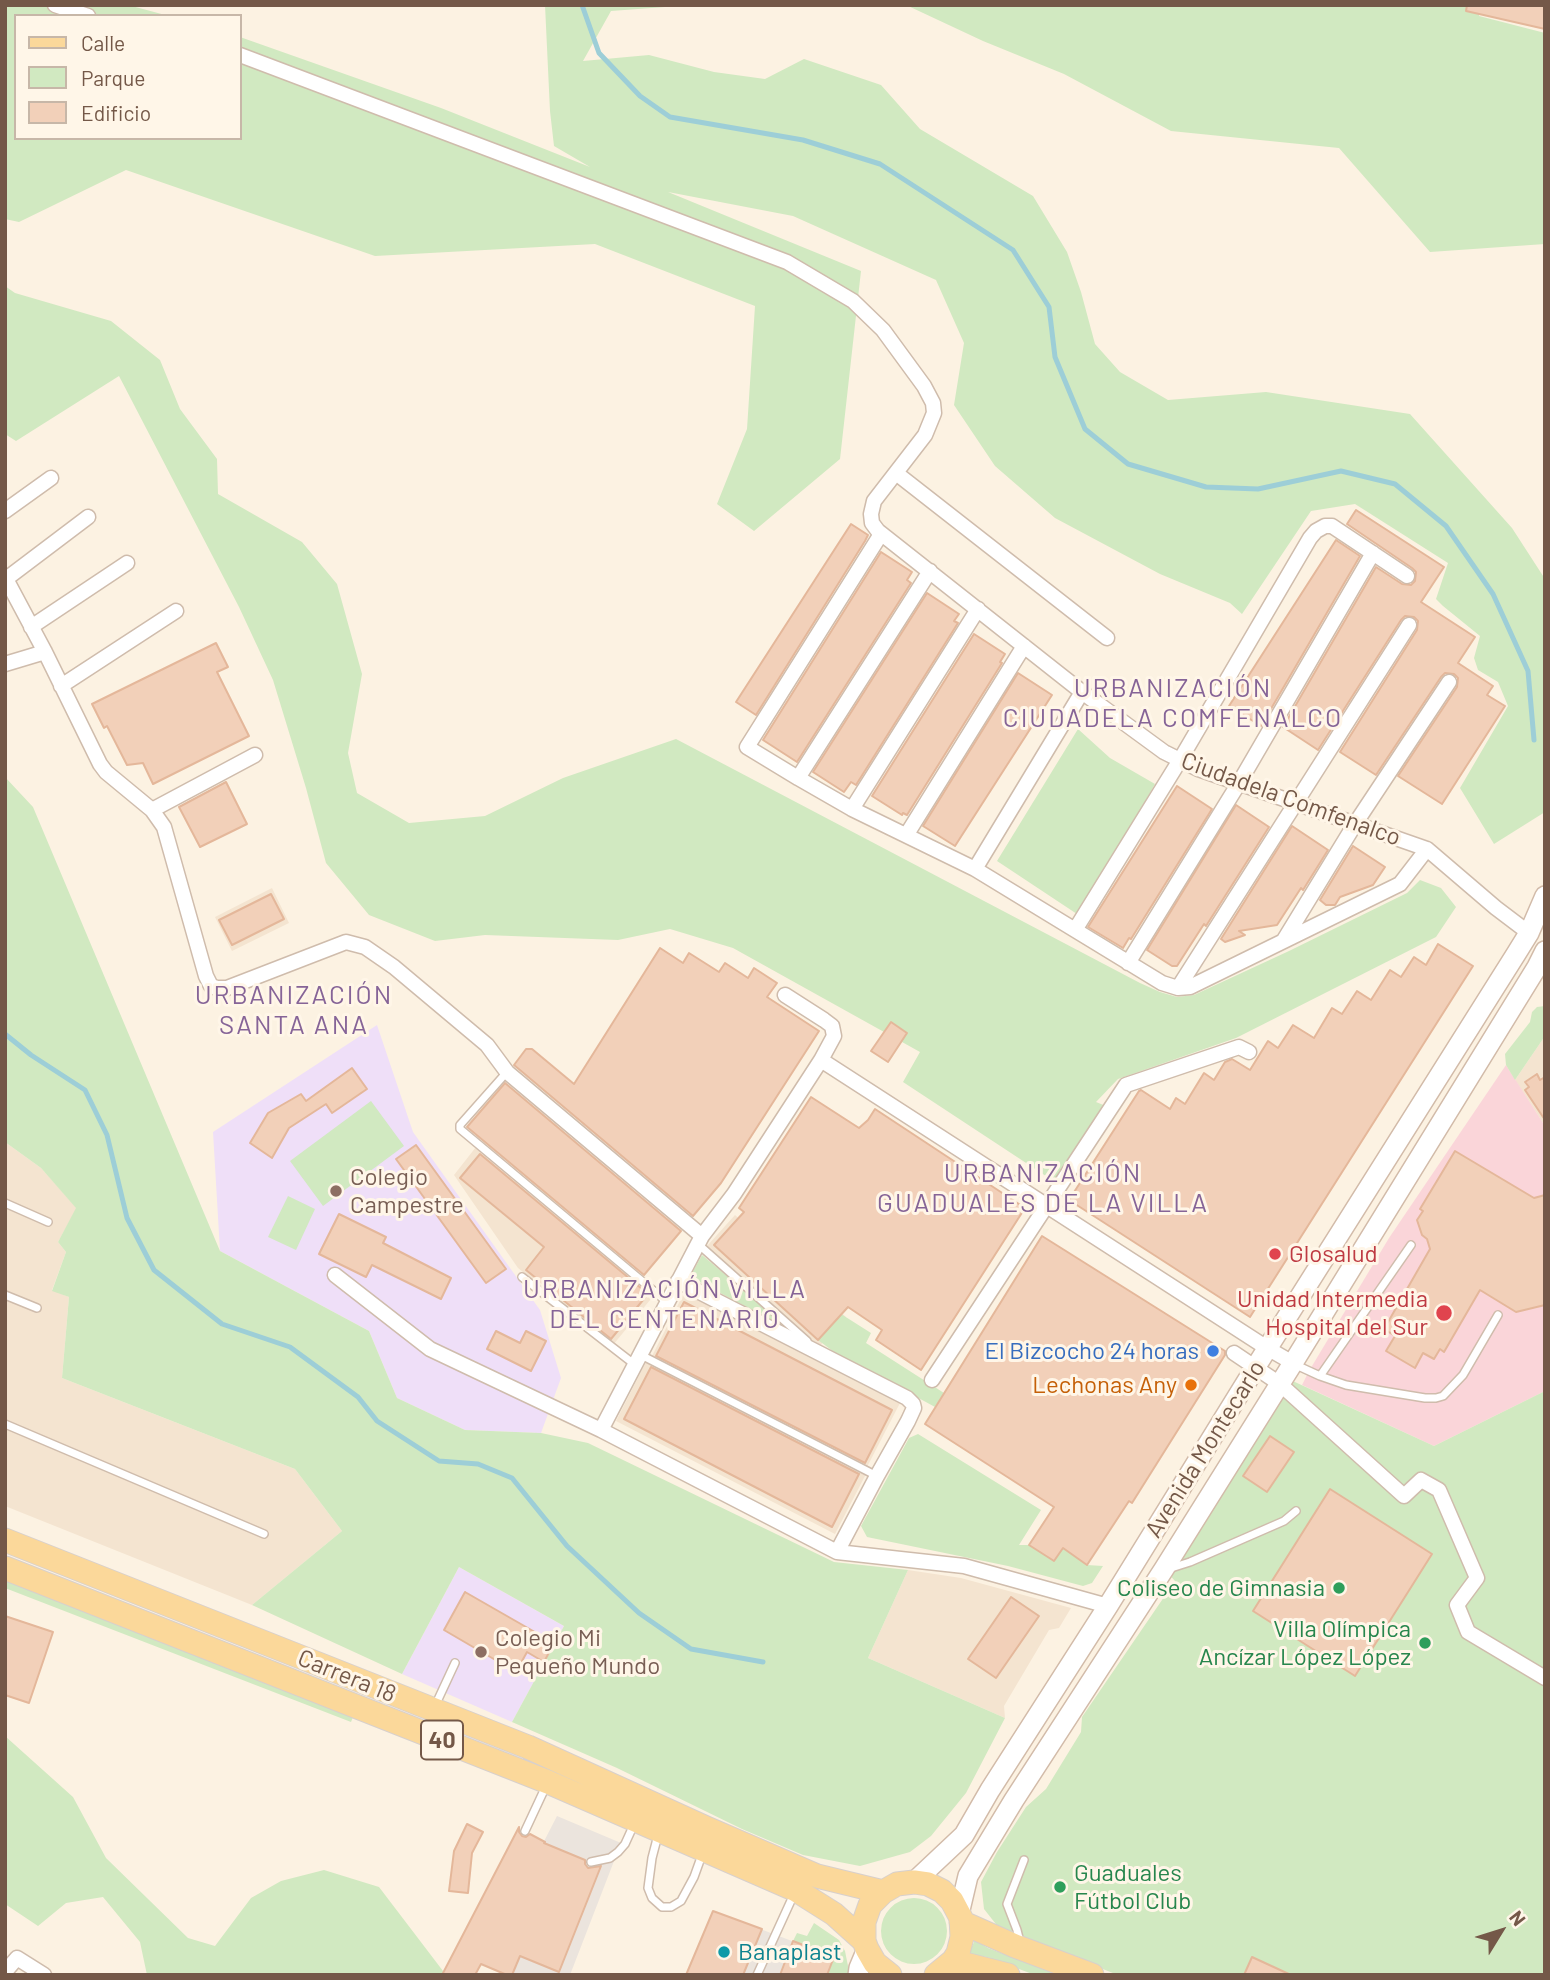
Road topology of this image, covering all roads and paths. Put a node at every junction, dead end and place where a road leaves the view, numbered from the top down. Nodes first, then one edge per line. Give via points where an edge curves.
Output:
1 (55, 5) edge
2 (82, 14) edge
3 (242, 56) edge
4 (896, 472) junction
5 (51, 478) dead end
6 (5, 511) edge
7 (88, 517) dead end
8 (881, 534) junction
9 (1373, 553) junction
10 (127, 563) dead end
11 (930, 571) junction
12 (1407, 576) dead end
13 (6, 578) edge
14 (978, 609) junction
15 (176, 611) dead end
16 (1409, 625) dead end
17 (31, 627) junction
18 (1107, 638) dead end
19 (1024, 646) junction
20 (45, 652) junction
21 (5, 664) edge
22 (1449, 682) dead end
23 (61, 686) junction
24 (1082, 692) junction
25 (255, 755) dead end
26 (1180, 760) junction
27 (798, 778) junction
28 (1239, 783) junction
29 (1296, 803) junction
30 (852, 809) junction
31 (152, 810) junction
32 (1355, 824) junction
33 (907, 834) junction
34 (1427, 849) junction
35 (975, 869) junction
36 (1545, 896) edge
37 (1075, 930) junction
38 (1529, 933) junction
39 (1283, 942) junction
40 (1128, 963) junction
41 (1542, 963) edge
42 (1178, 988) junction
43 (785, 996) dead end
44 (1248, 1052) dead end
45 (821, 1060) junction
46 (507, 1072) junction
47 (5, 1203) edge
48 (1045, 1205) junction
49 (48, 1222) dead end
50 (700, 1240) junction
51 (1411, 1245) dead end
52 (335, 1275) dead end
53 (522, 1277) dead end
54 (678, 1281) junction
55 (5, 1295) edge
56 (667, 1302) junction
57 (37, 1308) dead end
58 (1498, 1315) dead end
59 (1267, 1348) junction
60 (1234, 1353) dead end
61 (823, 1356) junction
62 (637, 1359) junction
63 (1293, 1363) junction
64 (1255, 1368) junction
65 (1320, 1376) junction
66 (932, 1380) dead end
67 (1280, 1384) junction
68 (5, 1424) edge
69 (601, 1430) junction
70 (877, 1476) junction
71 (1296, 1511) dead end
72 (264, 1534) dead end
73 (5, 1540) edge
74 (837, 1552) junction
75 (5, 1568) edge
76 (1164, 1569) junction
77 (1108, 1606) junction
78 (455, 1663) dead end
79 (1545, 1678) edge
80 (433, 1710) junction
81 (548, 1782) junction
82 (635, 1821) junction
83 (525, 1831) dead end
84 (659, 1831) junction
85 (704, 1851) junction
86 (1024, 1860) dead end
87 (591, 1862) dead end
88 (914, 1882) junction
89 (796, 1891) junction
90 (883, 1892) junction
91 (960, 1918) junction
92 (866, 1945) junction
93 (1015, 1946) junction
94 (944, 1968) edge
95 (5, 1972) edge
96 (44, 1975) edge
97 (757, 1975) edge
98 (858, 1975) edge
99 (890, 1975) edge
100 (1008, 1975) edge
101 (1092, 1975) edge

1 - 2 street
3 - 4 street via 788,262 853,301 883,330 933,403 925,436
4 - 8 street via 874,501 872,523
4 - 18 street
5 - 6 street
7 - 13 street
8 - 11 street, Ciudadela Comfenalco
8 - 27 street via 747,747
9 - 12 street
9 - 26 street via 1332,526 1316,531
9 - 28 street
10 - 17 street
11 - 14 street, Ciudadela Comfenalco
11 - 27 street
13 - 17 street
14 - 19 street, Ciudadela Comfenalco
14 - 30 street
15 - 23 street
16 - 29 street
17 - 20 street
19 - 24 street, Ciudadela Comfenalco
19 - 33 street
20 - 21 street
20 - 23 street
22 - 32 street
23 - 31 street via 106,772
24 - 26 street, Ciudadela Comfenalco
24 - 35 street
25 - 31 street
26 - 28 street, Ciudadela Comfenalco
26 - 37 street
27 - 30 street
28 - 29 street, Ciudadela Comfenalco
28 - 40 street
29 - 32 street, Ciudadela Comfenalco
29 - 42 street
30 - 33 street
31 - 46 street via 164,827 211,985 227,988 346,942 360,944 487,1045
32 - 34 street, Ciudadela Comfenalco
32 - 39 street
33 - 35 street
34 - 38 street, Ciudadela Comfenalco
34 - 39 street via 1400,884
35 - 37 street
36 - 38 main road, Avenida Montecarlo
37 - 40 street
38 - 59 main road, Avenida Montecarlo
39 - 42 street via 1190,987
40 - 42 street
41 - 63 main road, Avenida Montecarlo
43 - 45 street via 834,1030
44 - 48 street via 1239,1047 1126,1085
45 - 48 street
45 - 50 street
46 - 50 street
46 - 56 lane via 460,1129
47 - 49 lane
48 - 59 street
48 - 66 street
50 - 54 street
50 - 61 lane
51 - 65 lane
52 - 69 street via 430,1349
53 - 62 lane
54 - 56 street
54 - 61 street
55 - 57 lane
56 - 62 street
58 - 65 lane via 1463,1375 1443,1396 1426,1398 1346,1385
59 - 63 street
59 - 64 main road, Avenida Montecarlo
60 - 64 street
61 - 70 street via 913,1404
62 - 69 street
62 - 70 lane
63 - 65 lane
63 - 67 main road, Avenida Montecarlo
64 - 67 street
64 - 77 main road, Avenida Montecarlo
67 - 76 main road, Avenida Montecarlo
67 - 79 street via 1404,1496 1421,1480 1439,1490 1477,1578 1457,1605 1468,1632
68 - 72 lane
69 - 74 street
70 - 74 street
71 - 76 lane via 1284,1521
73 - 80 main road, Carrera 18 / 40
74 - 77 street via 964,1566
75 - 81 main road, Carrera 18 / 40
76 - 91 main road, Avenida Montecarlo via 968,1876
77 - 88 main road, Avenida Montecarlo via 964,1835
78 - 80 lane
80 - 90 main road, Carrera 18 / 40 via 528,1747 817,1876
81 - 82 main road, Carrera 18 / 40
81 - 83 lane
82 - 84 main road, Carrera 18 / 40
82 - 87 lane via 618,1852
84 - 85 main road, Carrera 18 / 40
84 - 85 lane via 648,1888 662,1907 681,1901
85 - 89 main road, Carrera 18 / 40
86 - 93 lane via 1007,1904 1018,1938
88 - 90 main road
88 - 91 main road via 942,1891
89 - 92 main road, Carrera 18 / 40 via 834,1914
89 - 97 lane
90 - 92 main road via 870,1905 864,1922
91 - 93 main road
91 - 94 main road via 958,1953
92 - 98 main road
92 - 99 main road, 40 via 875,1963
93 - 101 main road
94 - 100 main road
95 - 96 street via 17,1958

